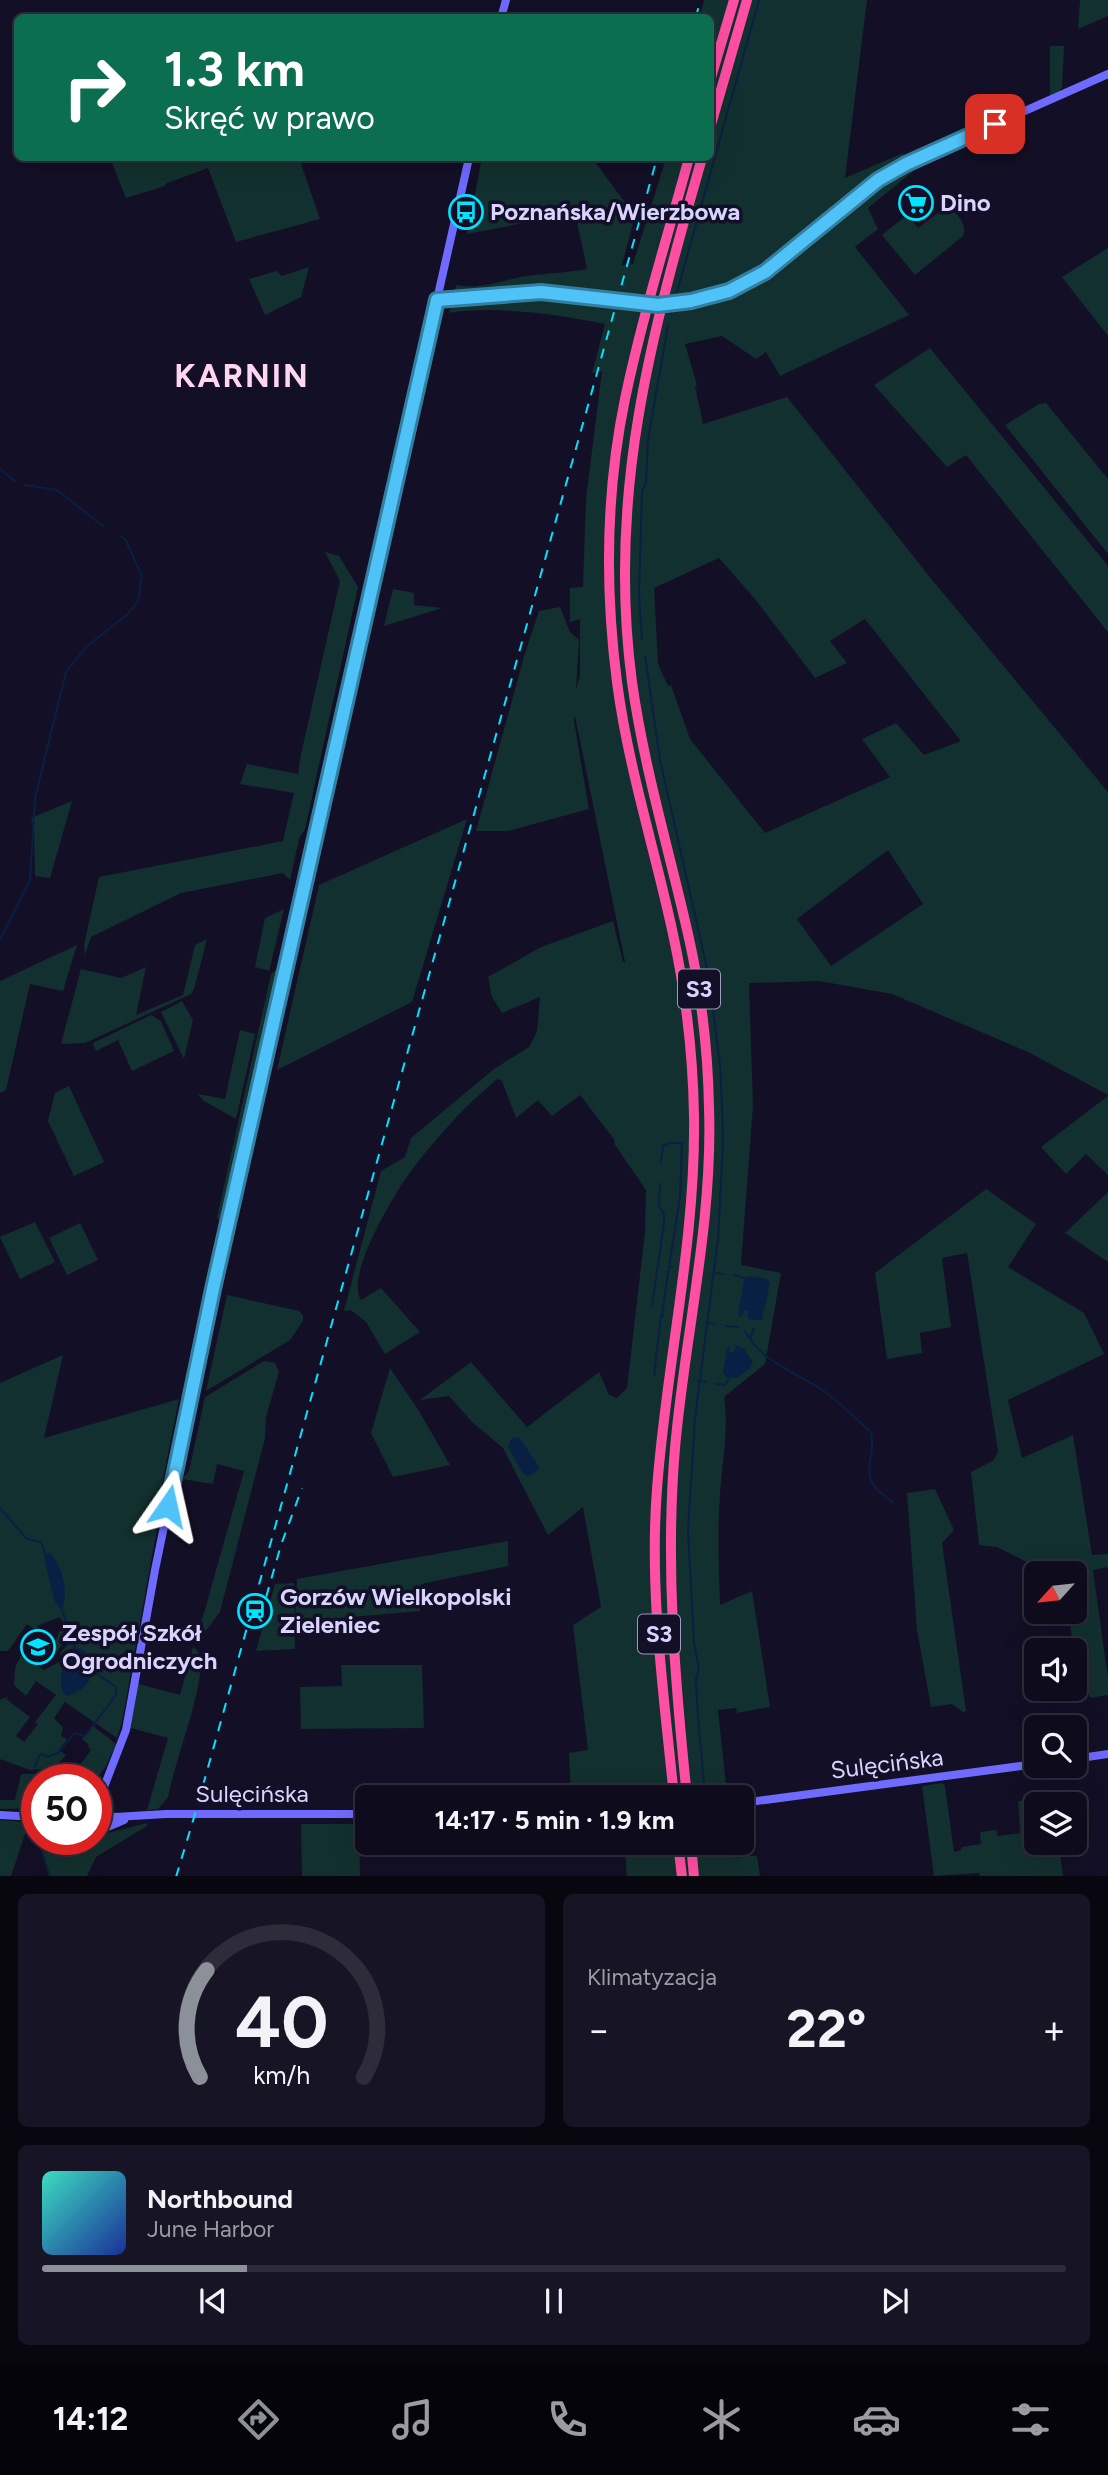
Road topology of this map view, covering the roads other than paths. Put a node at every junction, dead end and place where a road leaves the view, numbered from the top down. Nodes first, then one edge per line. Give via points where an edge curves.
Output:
1 (734, 0) edge
2 (747, 0) edge
3 (714, 68) edge
4 (1108, 74) edge
5 (714, 114) edge
6 (468, 161) edge
7 (688, 161) edge
8 (701, 161) edge
9 (437, 300) junction
10 (1108, 1754) edge
11 (1087, 1757) edge
12 (114, 1763) junction
13 (112, 1766) edge
14 (1024, 1766) edge
15 (112, 1768) edge
16 (673, 1785) edge
17 (686, 1785) edge
18 (754, 1801) edge
19 (355, 1814) edge
20 (0, 1815) edge
21 (21, 1815) edge
22 (112, 1816) edge
23 (137, 1816) junction
24 (112, 1826) edge
25 (679, 1855) edge
26 (692, 1855) edge
27 (682, 1876) edge
28 (694, 1876) edge

1 - 3 highway
2 - 5 highway
4 - 9 main road, bridge via 878,180 765,272 729,291 658,305 541,292
6 - 9 main road
7 - 16 highway, S3 via 624,401 609,554 612,644 622,717 680,970 694,1112 689,1229 655,1520 658,1630
8 - 17 highway, S3 via 639,404 624,557 635,704 693,956 708,1076 710,1152 705,1217 676,1441 671,1520 674,1654
9 - 12 main road via 213,1289 126,1730
10 - 11 main road
12 - 13 main road
12 - 15 main road
14 - 18 main road, Sulęcińska
19 - 23 main road, Sulęcińska
20 - 21 main road
22 - 23 main road, Sulęcińska
23 - 24 main road, Sulęcińska
25 - 27 highway
26 - 28 highway

